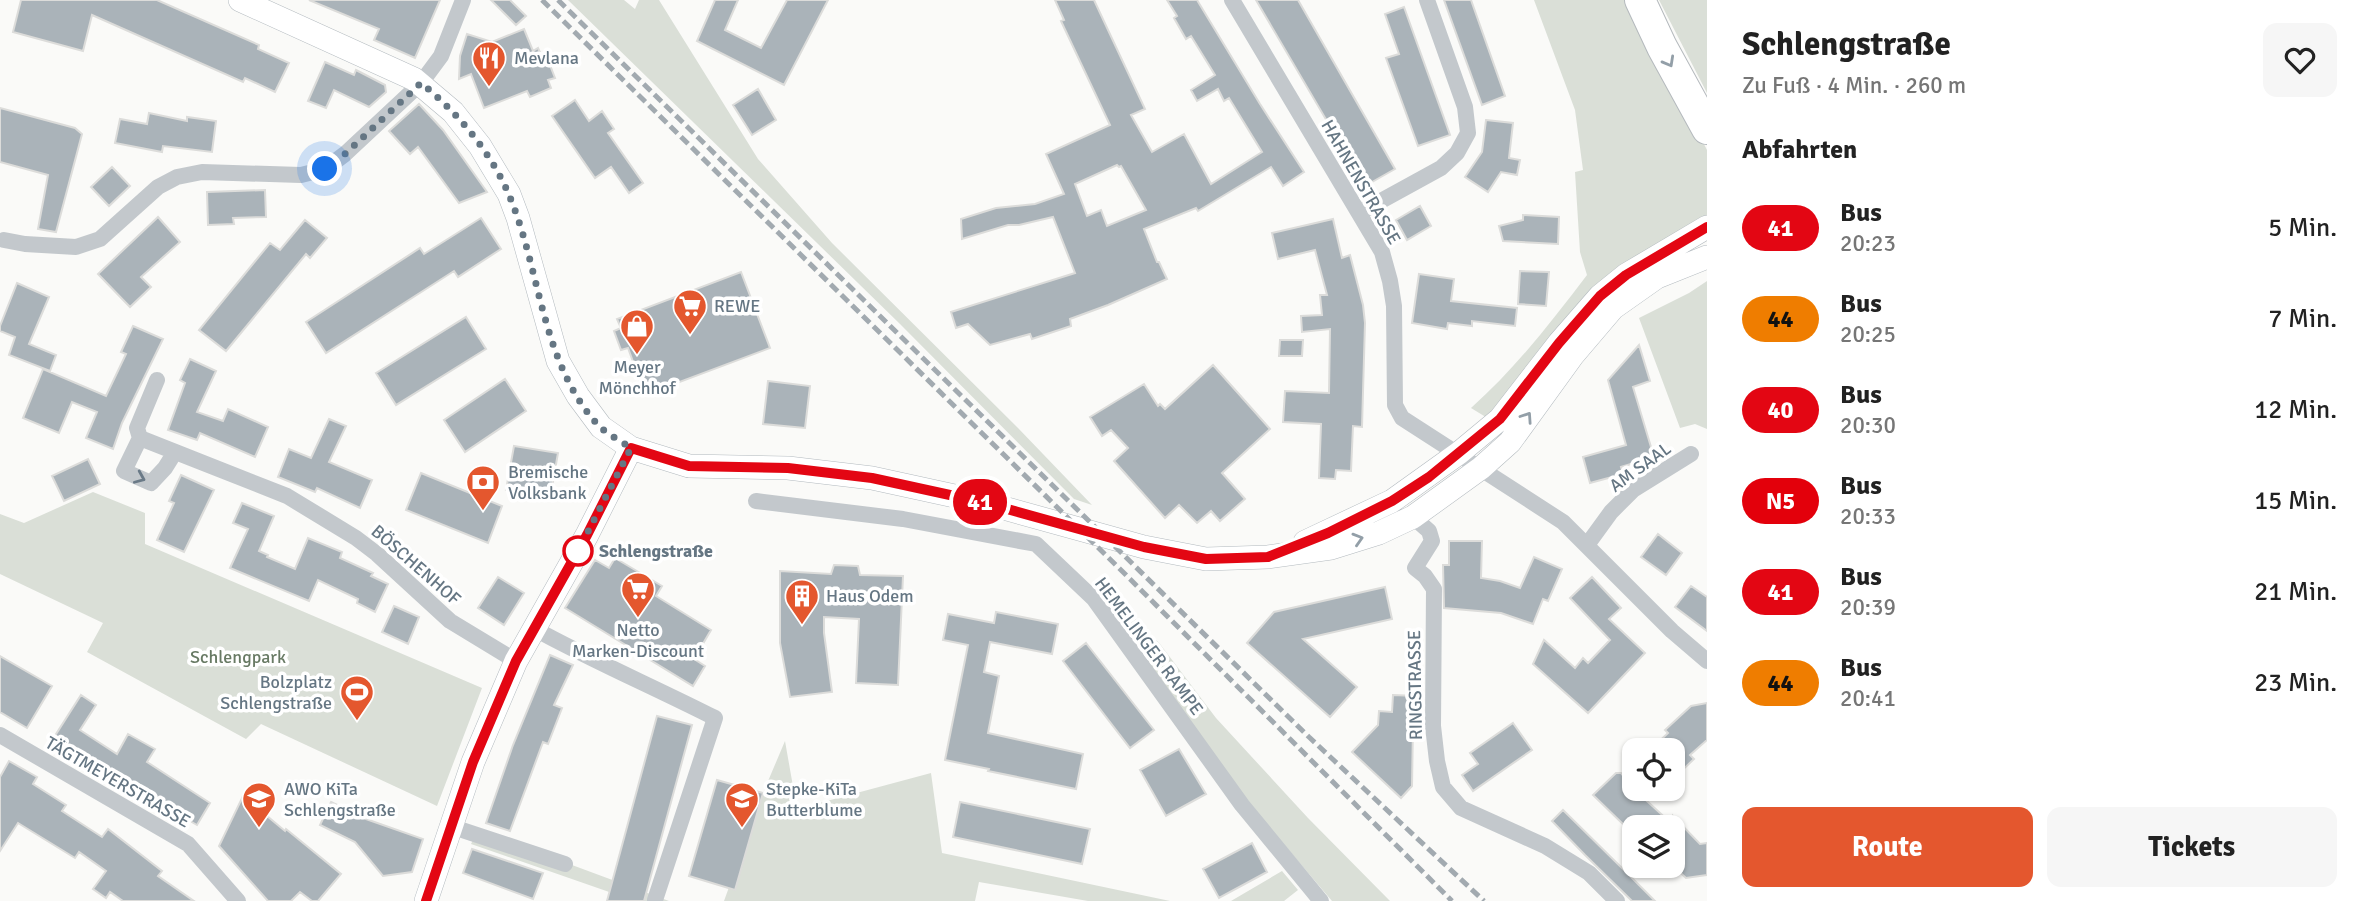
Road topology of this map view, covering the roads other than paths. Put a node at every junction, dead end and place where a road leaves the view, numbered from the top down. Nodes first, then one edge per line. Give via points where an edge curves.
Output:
1 (240, 0) edge
2 (463, 0) edge
3 (1232, 0) edge
4 (1427, 0) edge
5 (1640, 0) edge
6 (421, 83) junction
7 (1707, 129) edge
8 (1359, 213) junction
9 (1707, 227) edge
10 (1, 240) edge
11 (1707, 257) edge
12 (158, 380) dead end
13 (140, 438) junction
14 (631, 448) junction
15 (175, 452) junction
16 (1459, 453) junction
17 (1691, 454) dead end
18 (1481, 468) junction
19 (756, 501) dead end
20 (1413, 517) junction
21 (1587, 545) junction
22 (1268, 557) junction
23 (533, 628) junction
24 (1707, 660) edge
25 (516, 661) junction
26 (0, 735) edge
27 (450, 826) junction
28 (565, 864) dead end
29 (655, 900) edge
30 (238, 901) edge
31 (426, 901) edge
32 (1321, 901) edge
33 (1617, 901) edge

1 - 6 main road
2 - 6 street via 441,57
3 - 8 street, HAHNENSTRASSE
4 - 8 street via 1465,107 1468,133 1457,153 1441,168
5 -> 7 highway
6 - 10 street via 325,169 301,175 190,174 158,187 100,239 76,247
6 - 14 main road via 453,112 501,179 518,218 558,361 601,427
8 - 16 street, HAHNENSTRASSE via 1382,252 1390,281 1395,405 1402,418
9 - 16 main road via 1626,275 1600,296 1500,419
18 -> 11 main road via 1510,442 1613,308 1657,277
12 - 13 street via 137,428
13 - 15 street, BÖSCHENHOF
13 -> 15 street via 124,471 151,483
14 - 22 main road via 689,466 788,468 872,478 1206,559
14 - 23 main road
15 - 25 street, BÖSCHENHOF via 287,496 356,538 450,621
16 - 18 street, HAHNENSTRASSE
16 - 22 main road via 1392,501
17 - 21 street, AM SAAL via 1633,490
18 - 20 main road
18 - 21 street, HAHNENSTRASSE via 1563,522
19 - 32 street, HEMELINGER RAMPE via 903,519 1036,544 1094,599 1242,805
22 -> 20 main road via 1331,548
20 - 33 street, RINGSTRASSE via 1429,531 1432,541 1415,568 1434,589 1433,726 1443,788 1461,808 1545,846 1589,873
21 - 24 street, HAHNENSTRASSE
23 - 25 main road
23 - 29 street via 715,718
25 - 27 main road
26 - 30 street, TÄGTMEYERSTRASSE via 188,844
27 - 28 street
27 - 31 main road

